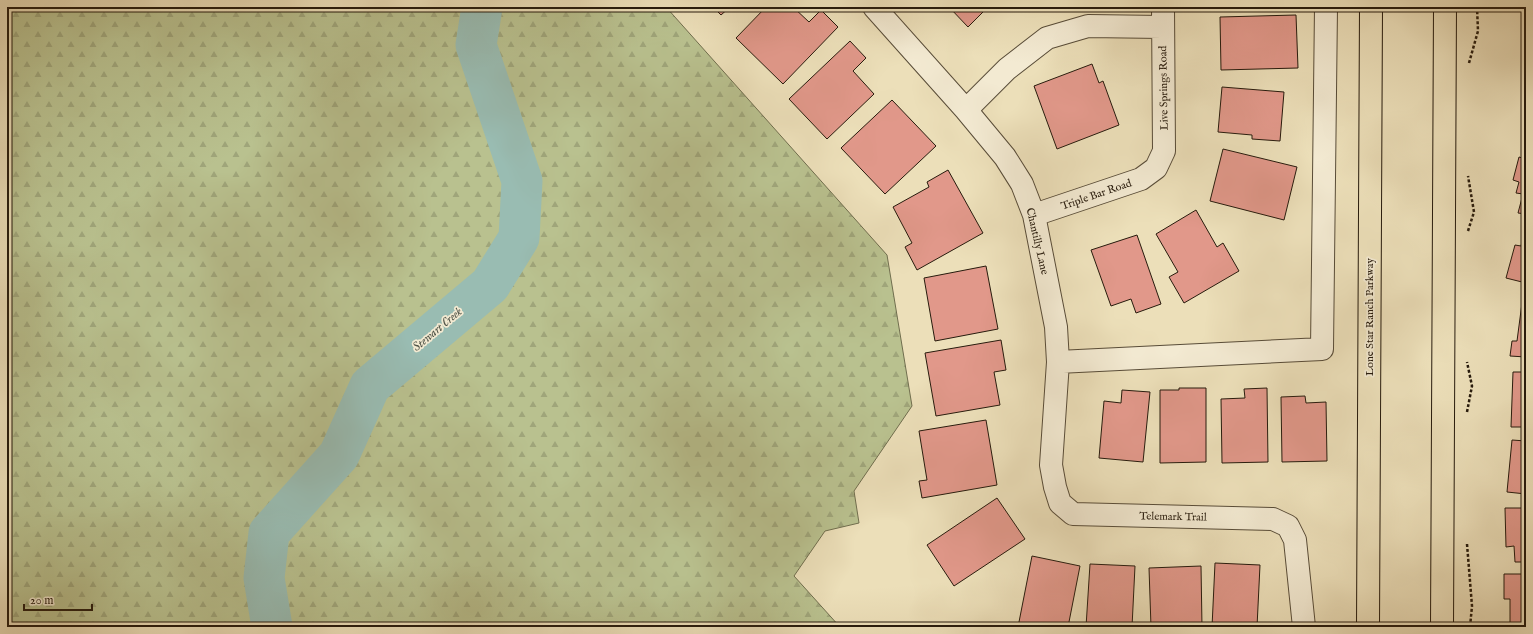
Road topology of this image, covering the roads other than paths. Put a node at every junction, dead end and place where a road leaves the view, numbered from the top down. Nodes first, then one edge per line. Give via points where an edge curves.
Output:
1 (874, 7) edge
2 (1326, 7) edge
3 (1371, 7) edge
4 (1446, 7) edge
5 (1162, 17) edge
6 (966, 110) junction
7 (1156, 168) joint
8 (1034, 215) junction
9 (1058, 362) junction
10 (1060, 503) joint
11 (1304, 627) edge
12 (1368, 627) edge
13 (1442, 627) edge

1 - 6 street, Chantilly Lane
2 - 9 street via 1322,349
3 - 12 main road, Lone Star Ranch Parkway
4 - 13 main road
5 - 6 street via 1088,26 1047,38 1007,69
5 - 7 street, Live Springs Road via 1164,150
6 - 8 street, Chantilly Lane via 1005,157 1022,184
7 - 8 street, Triple Bar Road via 1141,179
8 - 9 street, Chantilly Lane via 1056,326
9 - 10 street, Chantilly Lane via 1051,465
10 - 11 street, Telemark Trail via 1073,514 1273,519 1288,526 1295,540

